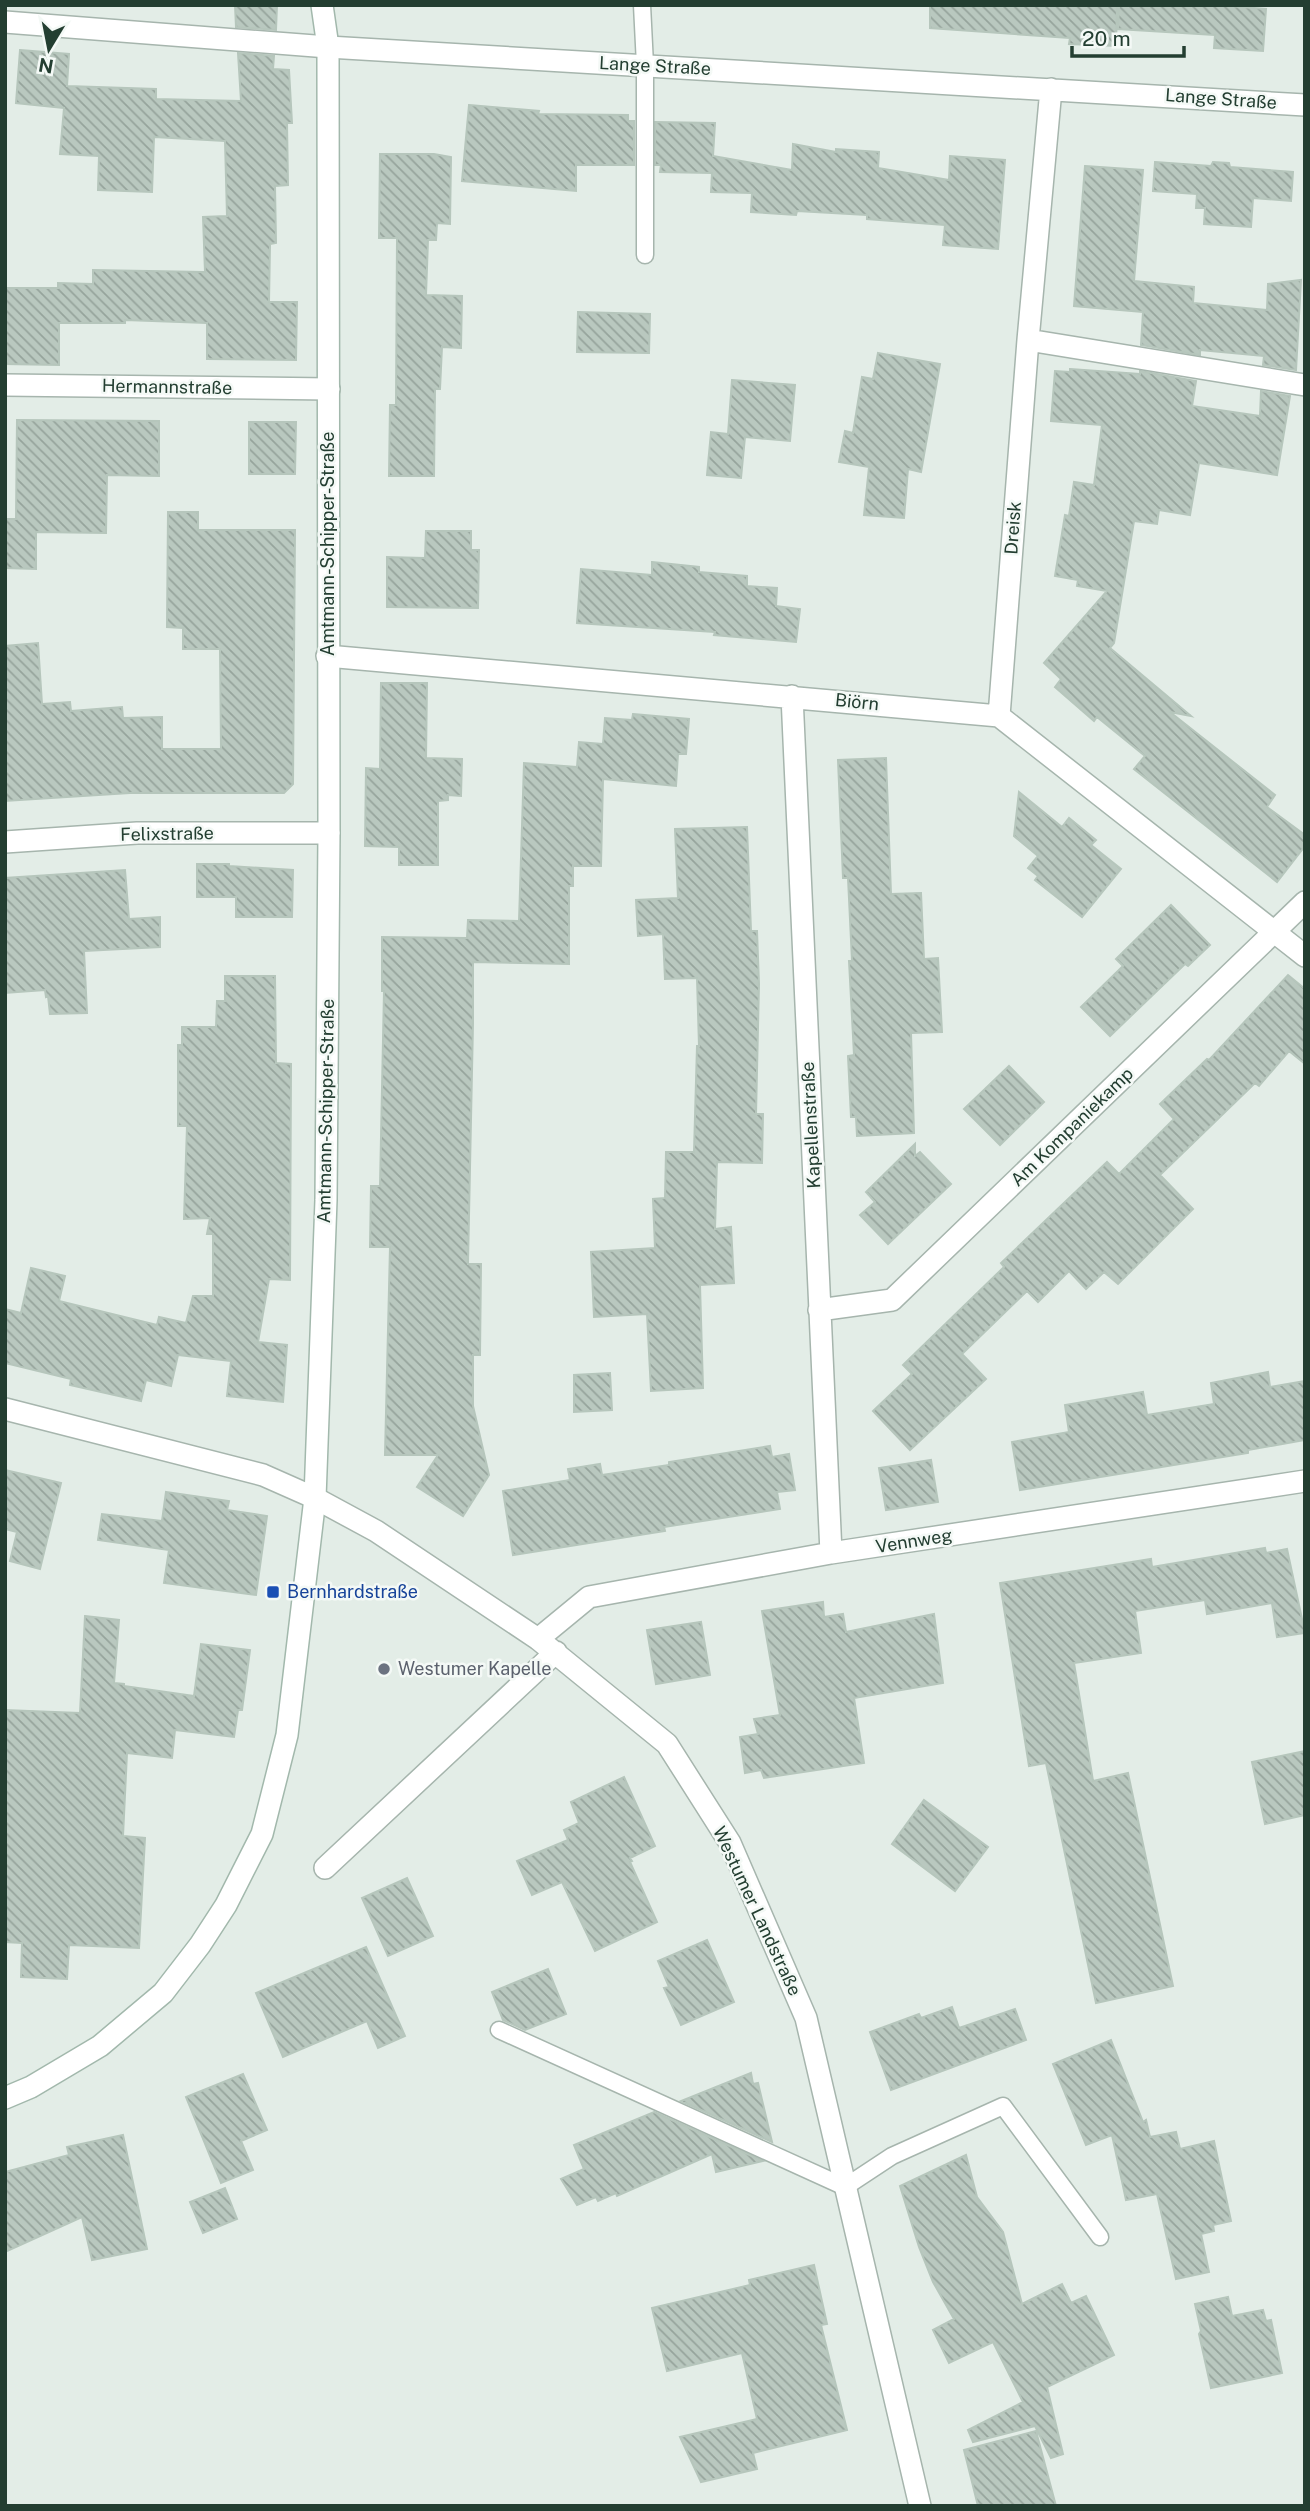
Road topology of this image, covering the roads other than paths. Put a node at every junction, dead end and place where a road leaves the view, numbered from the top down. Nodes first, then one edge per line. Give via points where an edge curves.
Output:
1 (322, 5) edge
2 (642, 5) edge
3 (5, 22) edge
4 (328, 47) junction
5 (645, 65) junction
6 (1051, 89) junction
7 (1305, 105) edge
8 (645, 255) dead end
9 (1028, 340) junction
10 (5, 385) edge
11 (1305, 385) edge
12 (329, 389) junction
13 (327, 656) junction
14 (792, 696) junction
15 (999, 716) junction
16 (329, 833) junction
17 (5, 842) edge
18 (1305, 902) edge
19 (1274, 932) junction
20 (1305, 956) edge
21 (819, 1310) junction
22 (5, 1409) edge
23 (1304, 1485) edge
24 (315, 1497) junction
25 (831, 1553) junction
26 (538, 1639) junction
27 (556, 1653) junction
28 (325, 1868) dead end
29 (499, 2030) dead end
30 (5, 2098) edge
31 (845, 2187) junction
32 (1100, 2237) dead end
33 (920, 2506) edge

1 - 4 street, Amtmann-Schipper-Straße
2 - 5 lane
3 - 4 street, Lange Straße
4 - 5 street, Lange Straße
4 - 12 street, Amtmann-Schipper-Straße
5 - 6 street, Lange Straße
5 - 8 lane
6 - 7 street, Lange Straße
6 - 9 street, Dreisk
9 - 11 street
9 - 15 street, Dreisk
10 - 12 street, Hermannstraße
12 - 13 street, Amtmann-Schipper-Straße
13 - 14 street, Biörn
13 - 16 street, Amtmann-Schipper-Straße
14 - 15 street, Biörn
14 - 21 street, Kapellenstraße
15 - 19 street
16 - 17 street, Felixstraße via 137,833
16 - 24 street, Amtmann-Schipper-Straße via 326,1200
18 - 19 street, Am Kompaniekamp
19 - 20 street
19 - 21 street, Am Kompaniekamp via 892,1300
21 - 25 street, Kapellenstraße
22 - 24 street via 263,1475
23 - 25 street, Vennweg
24 - 26 street, Westumer Landstraße via 376,1531
24 - 30 street, Amtmann-Schipper-Straße via 287,1735 262,1834 226,1905 163,1993 100,2046
25 - 26 street, Vennweg via 589,1597
26 - 27 street, Westumer Landstraße
27 - 28 street
27 - 31 street, Westumer Landstraße via 667,1744 730,1843 806,2018
29 - 31 lane
31 - 32 lane via 892,2156 1003,2106
31 - 33 street, Westumer Landstraße

